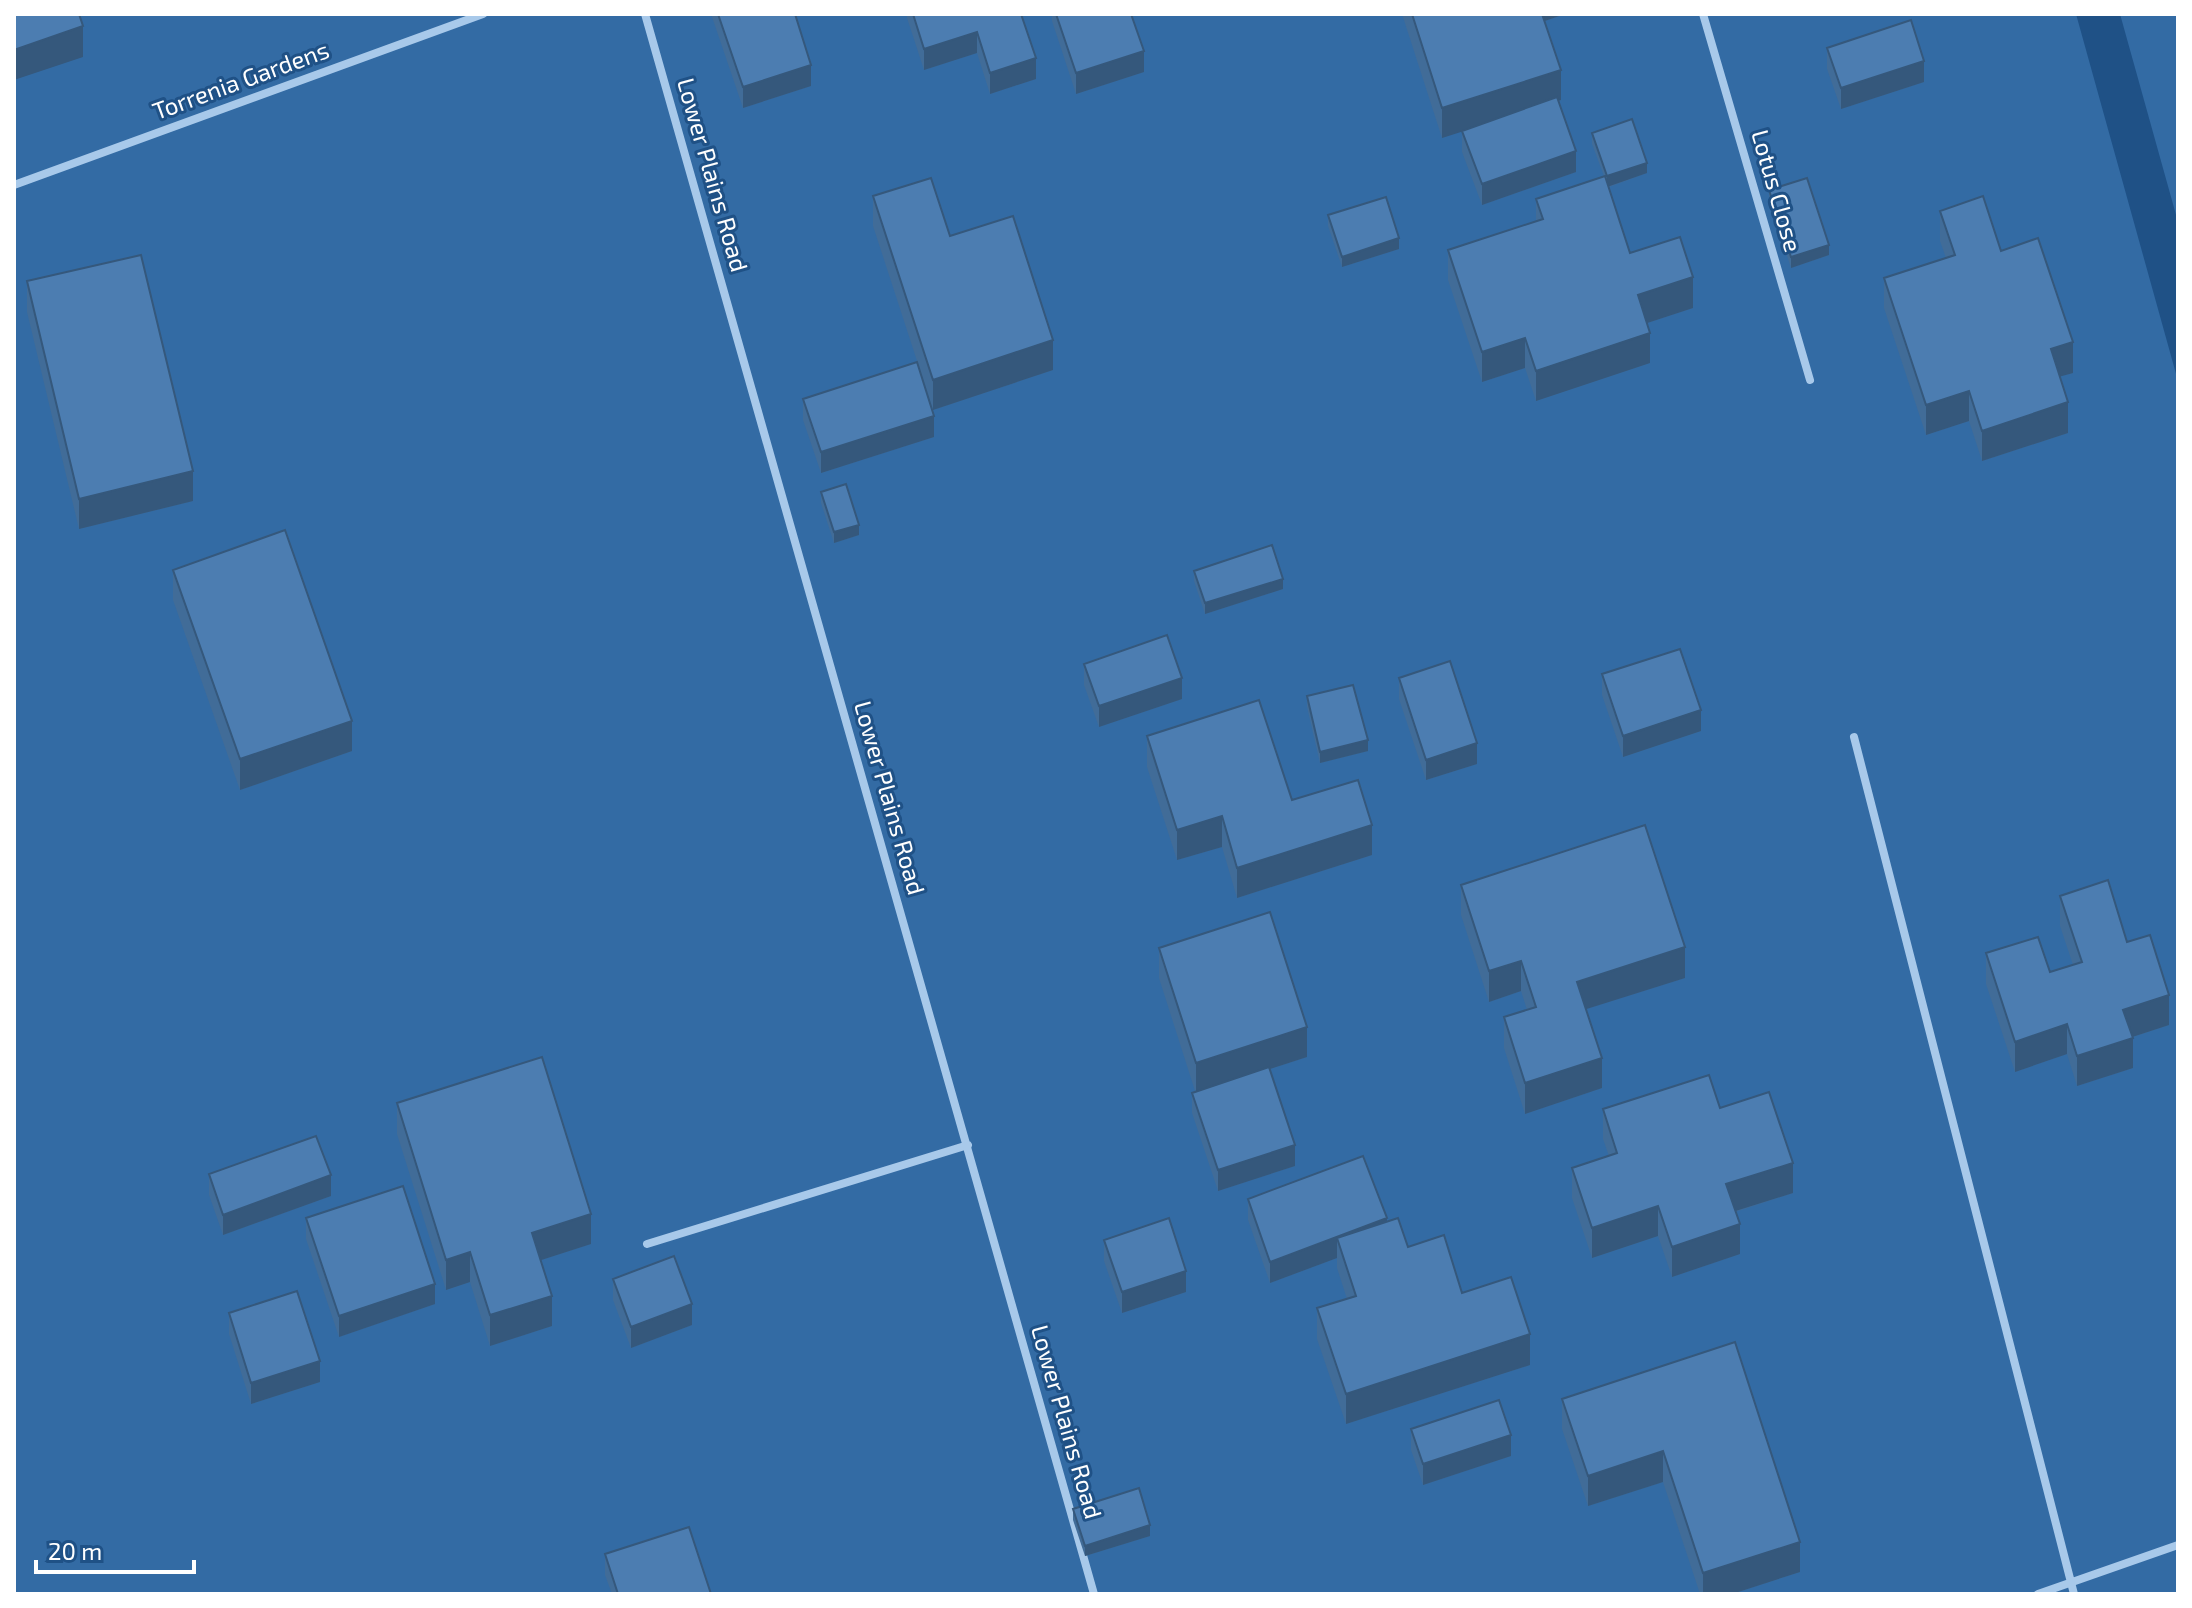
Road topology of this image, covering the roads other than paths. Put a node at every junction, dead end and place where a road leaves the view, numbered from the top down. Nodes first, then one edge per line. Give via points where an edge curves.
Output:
1 (483, 14) edge
2 (645, 14) edge
3 (1703, 14) edge
4 (14, 185) edge
5 (1810, 380) dead end
6 (1854, 737) dead end
7 (968, 1145) junction
8 (647, 1244) dead end
9 (2178, 1545) edge
10 (2071, 1583) junction
11 (1094, 1594) edge
12 (2038, 1594) edge
13 (2074, 1594) edge

1 - 4 street, Torrenia Gardens
2 - 7 street, Lower Plains Road
3 - 5 street, Lotus Close
6 - 10 street
7 - 8 street
7 - 11 street, Lower Plains Road
9 - 10 street
10 - 12 street
10 - 13 street

